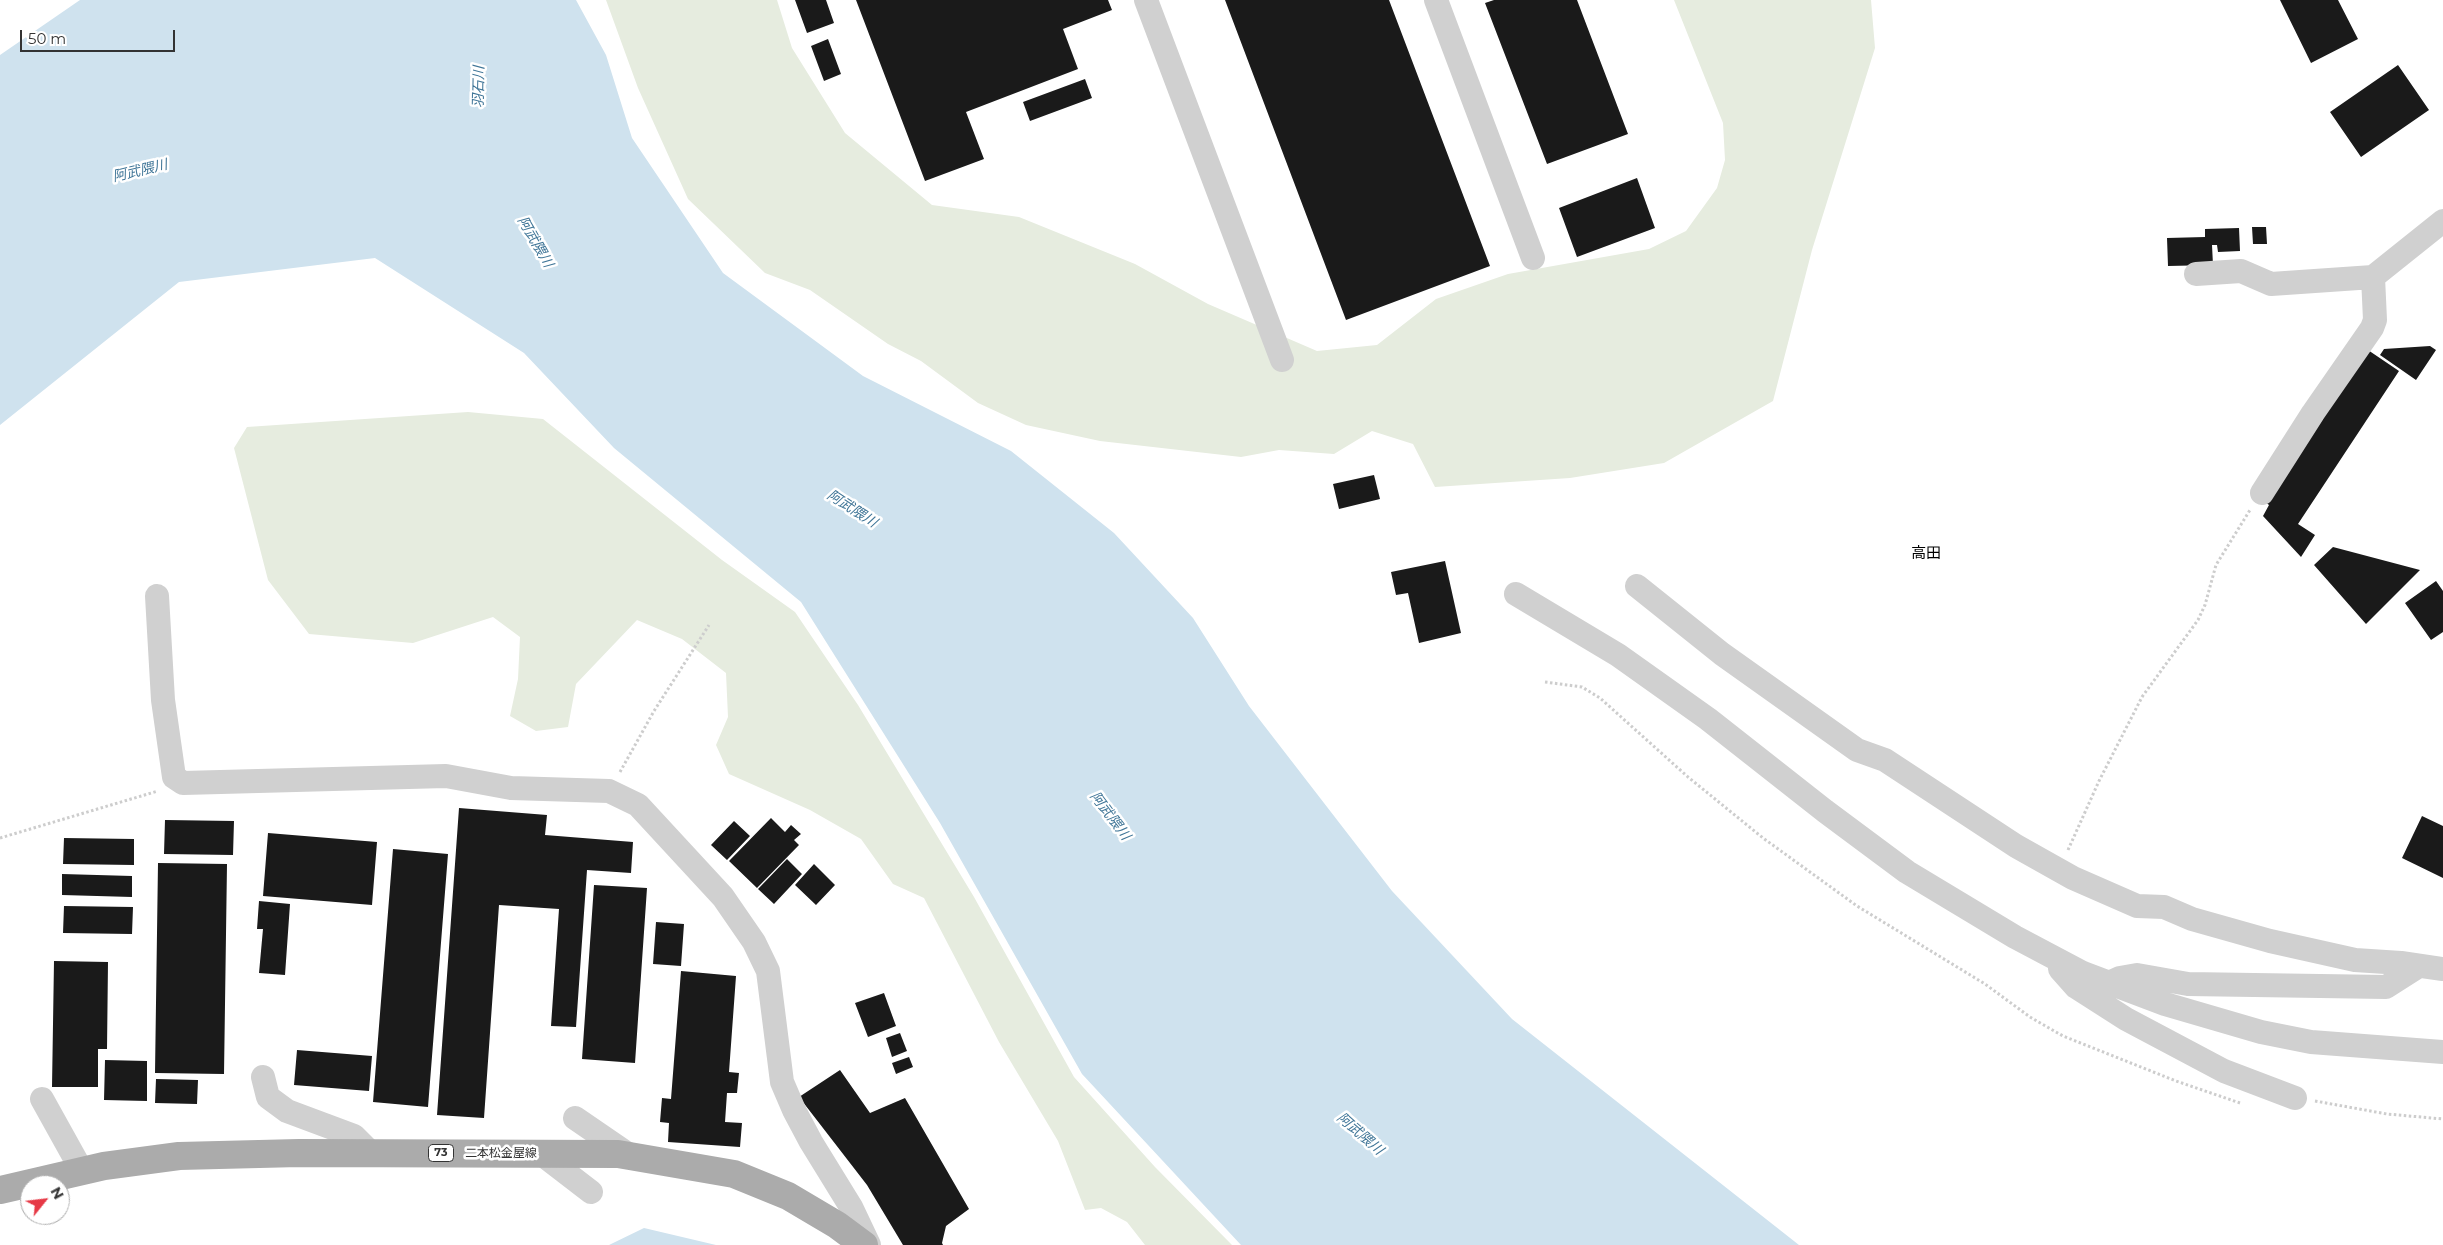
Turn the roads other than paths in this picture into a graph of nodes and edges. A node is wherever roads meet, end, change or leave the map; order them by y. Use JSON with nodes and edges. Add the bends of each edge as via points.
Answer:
{"nodes":[{"id":1,"x":1146,"y":0,"type":"edge"},
{"id":2,"x":1436,"y":0,"type":"edge"},
{"id":3,"x":2441,"y":226,"type":"edge"},
{"id":4,"x":1533,"y":258,"type":"dead end"},
{"id":5,"x":2196,"y":274,"type":"dead end"},
{"id":6,"x":2373,"y":277,"type":"junction"},
{"id":7,"x":1282,"y":360,"type":"dead end"},
{"id":8,"x":2262,"y":493,"type":"road end"},
{"id":9,"x":1637,"y":586,"type":"dead end"},
{"id":10,"x":1516,"y":594,"type":"dead end"},
{"id":11,"x":156,"y":596,"type":"dead end"},
{"id":12,"x":2047,"y":955,"type":"junction"},
{"id":13,"x":2419,"y":966,"type":"junction"},
{"id":14,"x":2443,"y":969,"type":"edge"},
{"id":15,"x":2110,"y":983,"type":"junction"},
{"id":16,"x":2443,"y":1052,"type":"edge"},
{"id":17,"x":263,"y":1077,"type":"dead end"},
{"id":18,"x":2295,"y":1098,"type":"road end"},
{"id":19,"x":42,"y":1099,"type":"dead end"},
{"id":20,"x":575,"y":1118,"type":"dead end"},
{"id":21,"x":539,"y":1152,"type":"junction"},
{"id":22,"x":371,"y":1153,"type":"junction"},
{"id":23,"x":629,"y":1155,"type":"junction"},
{"id":24,"x":82,"y":1171,"type":"junction"},
{"id":25,"x":0,"y":1190,"type":"edge"},
{"id":26,"x":591,"y":1192,"type":"dead end"},
{"id":27,"x":0,"y":1196,"type":"edge"},
{"id":28,"x":864,"y":1245,"type":"edge"},
{"id":29,"x":869,"y":1245,"type":"edge"}],
"edges":[{"from":1,"to":7,"type":"street"},
{"from":2,"to":4,"type":"street"},
{"from":3,"to":6,"type":"street"},
{"from":5,"to":6,"type":"street","via":[[2241,271],[2270,284]]},
{"from":6,"to":8,"type":"street","via":[[2375,320],[2372,328]]},
{"from":9,"to":13,"type":"street","via":[[1722,654],[1857,750],[1898,768],[2001,837],[2061,871],[2137,906],[2164,907],[2192,919],[2355,960]]},
{"from":10,"to":12,"type":"street","via":[[1618,655],[1708,719],[1907,872]]},
{"from":11,"to":29,"type":"street","via":[[163,700],[174,777],[183,783],[446,776],[511,788],[609,792],[638,805],[723,897],[754,942],[768,971],[782,1082],[802,1126],[851,1207]]},
{"from":12,"to":15,"type":"street"},
{"from":12,"to":18,"type":"street","via":[[2076,987],[2126,1019],[2224,1071]]},
{"from":13,"to":14,"type":"street"},
{"from":13,"to":15,"type":"street","via":[[2386,987],[2188,984],[2137,975]]},
{"from":15,"to":16,"type":"street","via":[[2165,1004],[2261,1032],[2311,1042]]},
{"from":17,"to":22,"type":"street","via":[[268,1097],[287,1111],[354,1136]]},
{"from":19,"to":24,"type":"street"},
{"from":20,"to":23,"type":"street"},
{"from":21,"to":22,"type":"main road","name":"二本松金屋線","number":"73"},
{"from":21,"to":23,"type":"main road","name":"二本松金屋線","number":"73"},
{"from":21,"to":26,"type":"street"},
{"from":22,"to":24,"type":"main road","name":"二本松金屋線","number":"73","via":[[179,1156]]},
{"from":23,"to":28,"type":"main road","name":"二本松金屋線","number":"73","via":[[734,1174],[788,1196]]},
{"from":24,"to":25,"type":"main road","name":"二本松金屋線","number":"73"},
{"from":25,"to":27,"type":"street"}]}
